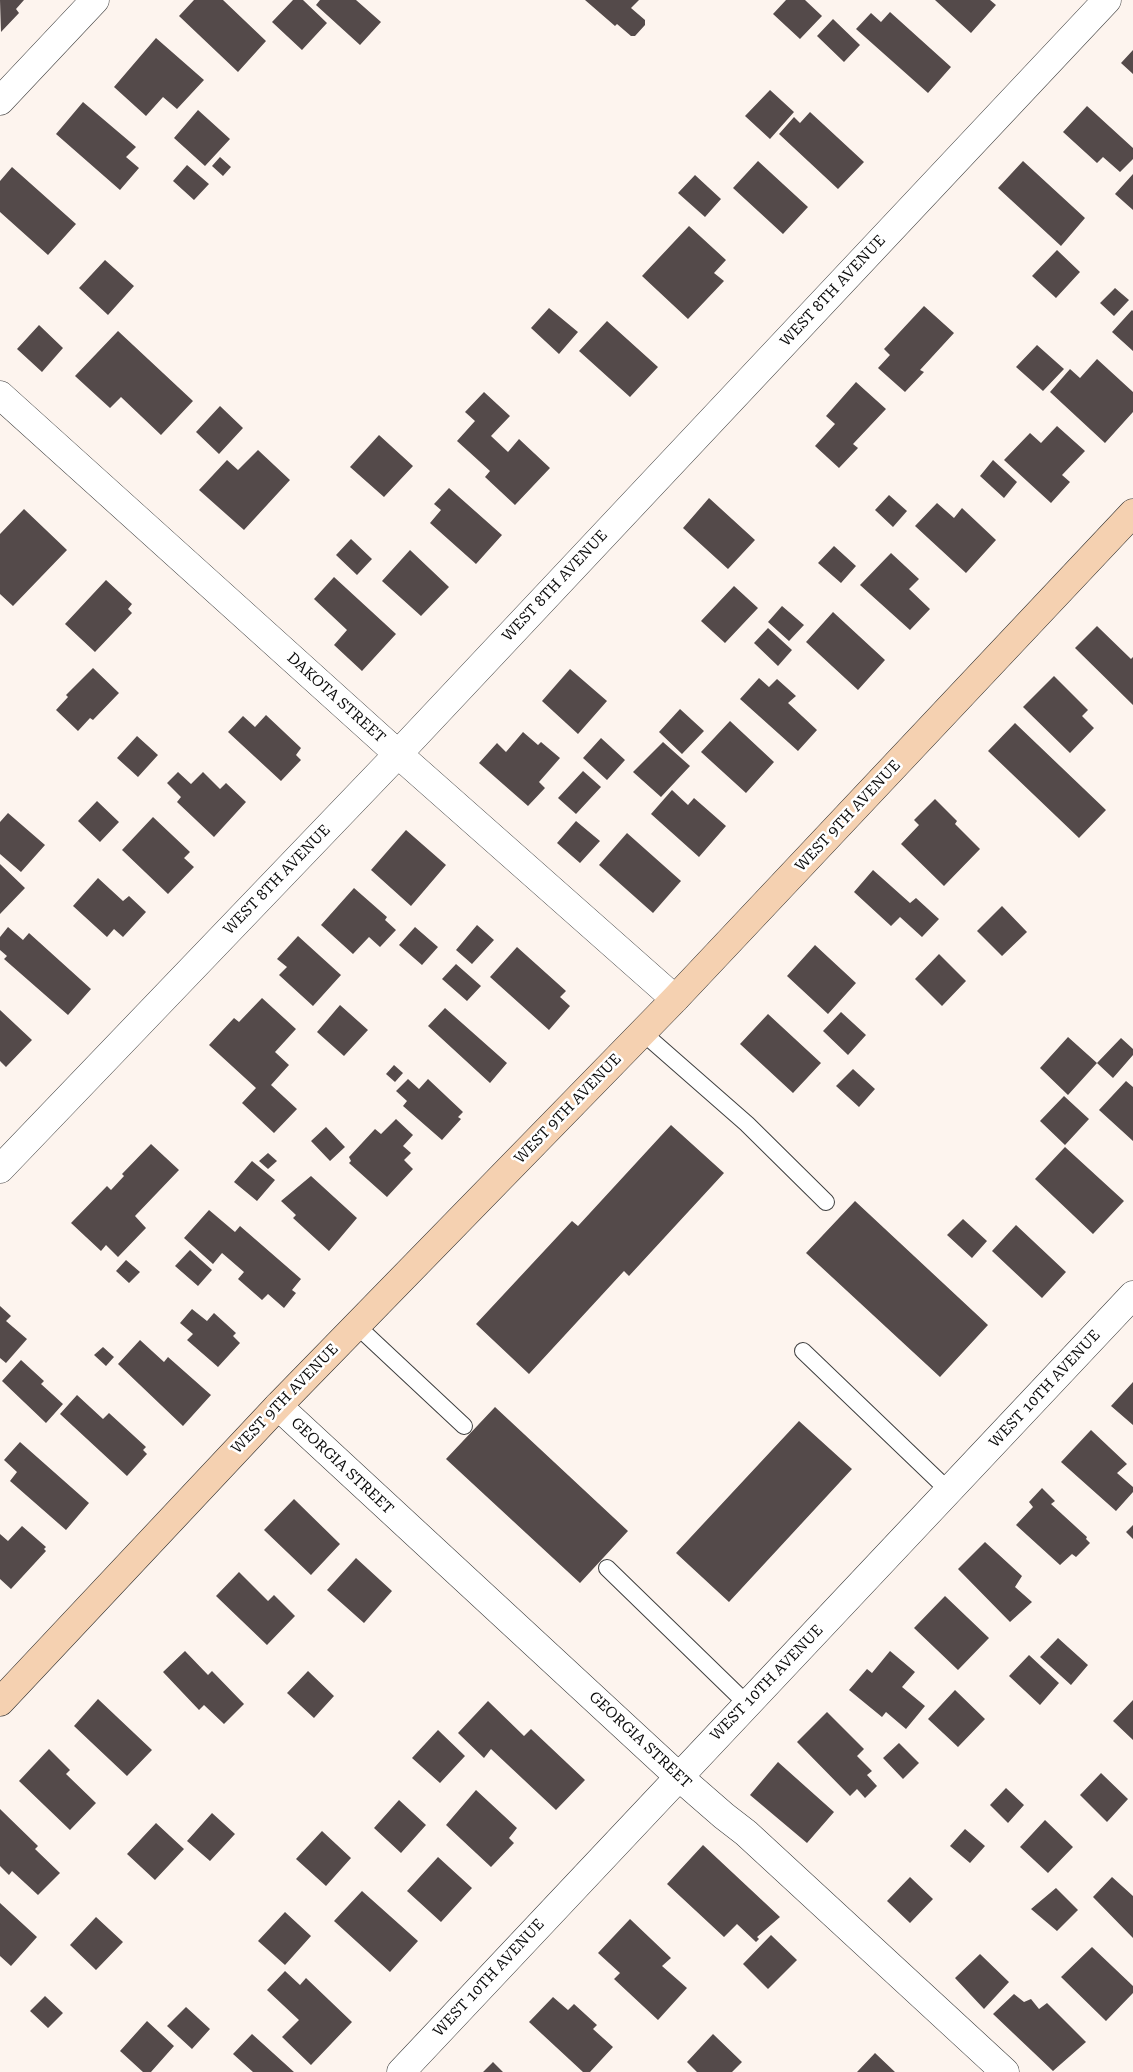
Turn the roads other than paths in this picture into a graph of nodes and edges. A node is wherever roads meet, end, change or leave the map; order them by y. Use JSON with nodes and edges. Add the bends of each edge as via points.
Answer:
{"nodes":[{"id":1,"x":95,"y":0,"type":"edge"},
{"id":2,"x":1107,"y":0,"type":"edge"},
{"id":3,"x":0,"y":101,"type":"edge"},
{"id":4,"x":0,"y":395,"type":"edge"},
{"id":5,"x":1133,"y":513,"type":"edge"},
{"id":6,"x":398,"y":754,"type":"junction"},
{"id":7,"x":675,"y":999,"type":"junction"},
{"id":8,"x":642,"y":1032,"type":"junction"},
{"id":9,"x":0,"y":1169,"type":"edge"},
{"id":10,"x":826,"y":1202,"type":"dead end"},
{"id":11,"x":1133,"y":1295,"type":"edge"},
{"id":12,"x":356,"y":1325,"type":"junction"},
{"id":13,"x":803,"y":1351,"type":"dead end"},
{"id":14,"x":278,"y":1406,"type":"junction"},
{"id":15,"x":464,"y":1426,"type":"dead end"},
{"id":16,"x":949,"y":1491,"type":"junction"},
{"id":17,"x":607,"y":1568,"type":"dead end"},
{"id":18,"x":0,"y":1702,"type":"edge"},
{"id":19,"x":747,"y":1704,"type":"junction"},
{"id":20,"x":678,"y":1776,"type":"junction"},
{"id":21,"x":401,"y":2072,"type":"edge"},
{"id":22,"x":1004,"y":2072,"type":"edge"}],
"edges":[{"from":1,"to":3,"type":"street"},
{"from":2,"to":6,"type":"street","name":"WEST 8TH AVENUE"},
{"from":4,"to":6,"type":"street","name":"DAKOTA STREET"},
{"from":5,"to":7,"type":"main road","name":"WEST 9TH AVENUE"},
{"from":6,"to":7,"type":"street","name":"DAKOTA STREET"},
{"from":6,"to":9,"type":"street","name":"WEST 8TH AVENUE"},
{"from":7,"to":8,"type":"main road","name":"WEST 9TH AVENUE"},
{"from":8,"to":10,"type":"lane","via":[[747,1124]]},
{"from":8,"to":12,"type":"main road","name":"WEST 9TH AVENUE"},
{"from":11,"to":16,"type":"street","name":"WEST 10TH AVENUE"},
{"from":12,"to":14,"type":"main road","name":"WEST 9TH AVENUE"},
{"from":12,"to":15,"type":"lane"},
{"from":13,"to":16,"type":"lane"},
{"from":14,"to":18,"type":"main road","name":"WEST 9TH AVENUE"},
{"from":14,"to":20,"type":"street","name":"GEORGIA STREET"},
{"from":16,"to":19,"type":"street","name":"WEST 10TH AVENUE"},
{"from":17,"to":19,"type":"lane"},
{"from":19,"to":20,"type":"street","name":"WEST 10TH AVENUE"},
{"from":20,"to":21,"type":"street","name":"WEST 10TH AVENUE"},
{"from":20,"to":22,"type":"street","name":"GEORGIA STREET","via":[[746,1833]]}]}
